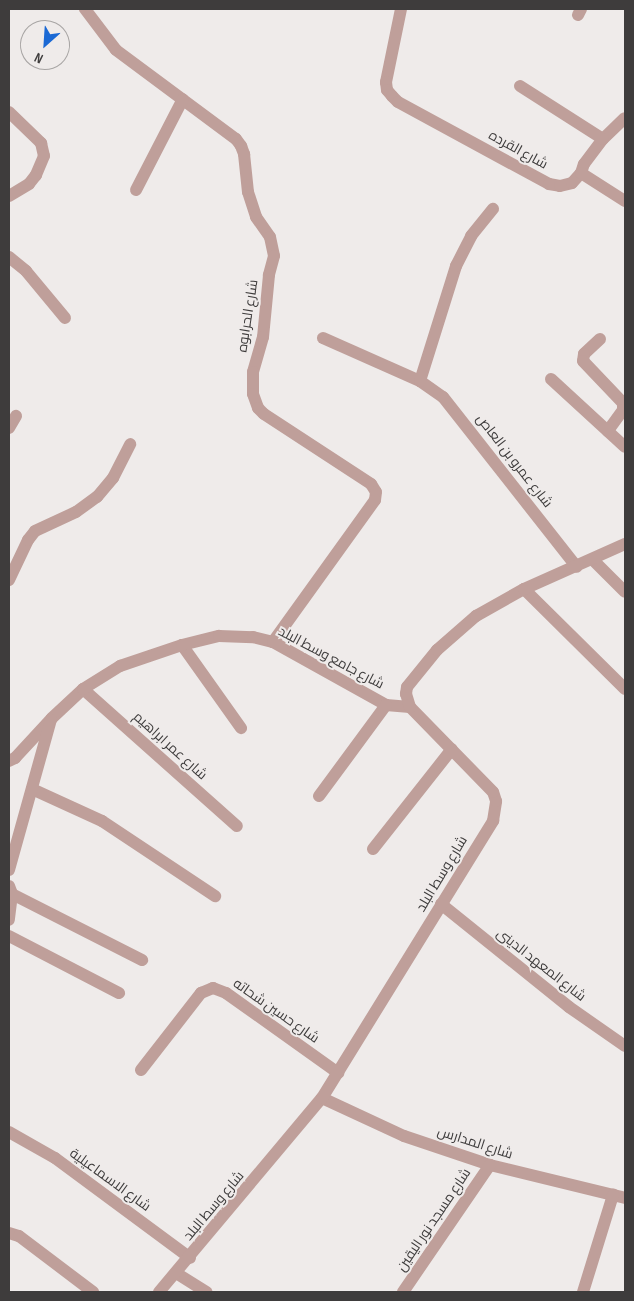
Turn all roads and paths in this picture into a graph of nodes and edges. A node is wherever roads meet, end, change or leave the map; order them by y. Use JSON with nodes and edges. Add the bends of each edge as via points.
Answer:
{"nodes":[{"id":1,"x":85,"y":9,"type":"edge"},
{"id":2,"x":401,"y":9,"type":"edge"},
{"id":3,"x":520,"y":86,"type":"dead end"},
{"id":4,"x":183,"y":99,"type":"junction"},
{"id":5,"x":9,"y":112,"type":"edge"},
{"id":6,"x":625,"y":118,"type":"edge"},
{"id":7,"x":603,"y":139,"type":"junction"},
{"id":8,"x":581,"y":173,"type":"junction"},
{"id":9,"x":136,"y":190,"type":"dead end"},
{"id":10,"x":9,"y":196,"type":"edge"},
{"id":11,"x":625,"y":201,"type":"edge"},
{"id":12,"x":493,"y":209,"type":"dead end"},
{"id":13,"x":9,"y":257,"type":"edge"},
{"id":14,"x":66,"y":318,"type":"dead end"},
{"id":15,"x":323,"y":338,"type":"dead end"},
{"id":16,"x":600,"y":339,"type":"dead end"},
{"id":17,"x":551,"y":379,"type":"dead end"},
{"id":18,"x":420,"y":381,"type":"junction"},
{"id":19,"x":16,"y":416,"type":"dead end"},
{"id":20,"x":9,"y":428,"type":"edge"},
{"id":21,"x":608,"y":431,"type":"junction"},
{"id":22,"x":130,"y":444,"type":"dead end"},
{"id":23,"x":625,"y":446,"type":"edge"},
{"id":24,"x":625,"y":544,"type":"edge"},
{"id":25,"x":593,"y":560,"type":"junction"},
{"id":26,"x":577,"y":567,"type":"junction"},
{"id":27,"x":9,"y":580,"type":"edge"},
{"id":28,"x":524,"y":589,"type":"junction"},
{"id":29,"x":625,"y":592,"type":"edge"},
{"id":30,"x":273,"y":642,"type":"junction"},
{"id":31,"x":182,"y":645,"type":"junction"},
{"id":32,"x":83,"y":689,"type":"junction"},
{"id":33,"x":625,"y":689,"type":"edge"},
{"id":34,"x":386,"y":705,"type":"junction"},
{"id":35,"x":410,"y":707,"type":"junction"},
{"id":36,"x":52,"y":718,"type":"junction"},
{"id":37,"x":242,"y":728,"type":"dead end"},
{"id":38,"x":452,"y":750,"type":"junction"},
{"id":39,"x":9,"y":761,"type":"edge"},
{"id":40,"x":32,"y":789,"type":"junction"},
{"id":41,"x":319,"y":796,"type":"dead end"},
{"id":42,"x":237,"y":826,"type":"dead end"},
{"id":43,"x":373,"y":849,"type":"dead end"},
{"id":44,"x":9,"y":870,"type":"edge"},
{"id":45,"x":10,"y":890,"type":"edge"},
{"id":46,"x":215,"y":896,"type":"dead end"},
{"id":47,"x":441,"y":904,"type":"junction"},
{"id":48,"x":9,"y":920,"type":"edge"},
{"id":49,"x":9,"y":936,"type":"edge"},
{"id":50,"x":142,"y":960,"type":"dead end"},
{"id":51,"x":119,"y":993,"type":"dead end"},
{"id":52,"x":625,"y":1046,"type":"edge"},
{"id":53,"x":141,"y":1070,"type":"dead end"},
{"id":54,"x":338,"y":1073,"type":"junction"},
{"id":55,"x":322,"y":1098,"type":"junction"},
{"id":56,"x":9,"y":1132,"type":"edge"},
{"id":57,"x":490,"y":1165,"type":"junction"},
{"id":58,"x":619,"y":1197,"type":"edge"},
{"id":59,"x":9,"y":1233,"type":"edge"},
{"id":60,"x":190,"y":1258,"type":"junction"},
{"id":61,"x":176,"y":1273,"type":"junction"},
{"id":62,"x":92,"y":1292,"type":"edge"},
{"id":63,"x":159,"y":1292,"type":"edge"},
{"id":64,"x":206,"y":1292,"type":"edge"},
{"id":65,"x":403,"y":1292,"type":"edge"},
{"id":66,"x":583,"y":1292,"type":"edge"}],
"edges":[{"from":1,"to":4,"type":"street","name":"شارع الحرابوه","via":[[116,50]]},
{"from":2,"to":8,"type":"street","name":"شارع القرده","via":[[386,82],[398,102],[549,184],[572,183]]},
{"from":3,"to":7,"type":"street"},
{"from":4,"to":9,"type":"street"},
{"from":4,"to":30,"type":"street","name":"شارع الحرابوه","via":[[241,146],[248,192],[256,217],[272,244],[274,256],[263,337],[252,384],[258,408],[371,484],[376,492],[375,500]]},
{"from":5,"to":10,"type":"street","via":[[41,143],[44,156],[29,184]]},
{"from":6,"to":7,"type":"street","name":"شارع القرده"},
{"from":7,"to":8,"type":"street","name":"شارع القرده"},
{"from":8,"to":11,"type":"street"},
{"from":12,"to":18,"type":"street","via":[[471,236],[456,266]]},
{"from":13,"to":14,"type":"street","via":[[26,271]]},
{"from":15,"to":18,"type":"street","name":"شارع عمرو بن العاص"},
{"from":16,"to":21,"type":"street","via":[[584,354],[583,361],[623,403],[624,410]]},
{"from":17,"to":21,"type":"street"},
{"from":18,"to":26,"type":"street","name":"شارع عمرو بن العاص","via":[[443,397],[458,414]]},
{"from":19,"to":20,"type":"street"},
{"from":21,"to":23,"type":"street"},
{"from":22,"to":27,"type":"street","via":[[113,478],[97,497],[76,512],[34,531]]},
{"from":24,"to":25,"type":"street"},
{"from":25,"to":26,"type":"street"},
{"from":25,"to":29,"type":"street"},
{"from":26,"to":28,"type":"street"},
{"from":28,"to":33,"type":"street"},
{"from":28,"to":35,"type":"street","via":[[476,616],[437,650],[407,687]]},
{"from":30,"to":31,"type":"street","name":"شارع جامع وسط البلد","via":[[253,637],[219,636]]},
{"from":30,"to":34,"type":"street","name":"شارع جامع وسط البلد"},
{"from":31,"to":32,"type":"street","name":"شارع جامع وسط البلد","via":[[120,666]]},
{"from":31,"to":37,"type":"street"},
{"from":32,"to":36,"type":"street","name":"شارع جامع وسط البلد"},
{"from":32,"to":42,"type":"street","name":"شارع عمر ابراهيم"},
{"from":34,"to":35,"type":"street","name":"شارع جامع وسط البلد"},
{"from":34,"to":41,"type":"street"},
{"from":35,"to":38,"type":"street","name":"شارع وسط البلد"},
{"from":36,"to":39,"type":"street","name":"شارع جامع وسط البلد"},
{"from":36,"to":40,"type":"street"},
{"from":38,"to":43,"type":"street"},
{"from":38,"to":47,"type":"street","name":"شارع وسط البلد","via":[[493,792],[495,811],[493,820]]},
{"from":40,"to":44,"type":"street"},
{"from":40,"to":46,"type":"street","via":[[102,821]]},
{"from":45,"to":48,"type":"street"},
{"from":45,"to":50,"type":"street"},
{"from":47,"to":52,"type":"street","name":"شارع المعهد الدينى","via":[[569,1007]]},
{"from":47,"to":54,"type":"street","name":"شارع وسط البلد"},
{"from":49,"to":51,"type":"street"},
{"from":53,"to":54,"type":"street","name":"شارع حسين شحاته","via":[[201,993],[213,988],[226,993]]},
{"from":54,"to":55,"type":"street","name":"شارع وسط البلد"},
{"from":55,"to":57,"type":"street","name":"شارع المدارس","via":[[404,1136]]},
{"from":55,"to":60,"type":"street","name":"شارع وسط البلد"},
{"from":56,"to":60,"type":"street","name":"شارع الاسماعيلية","via":[[55,1158]]},
{"from":57,"to":58,"type":"street","name":"شارع المدارس"},
{"from":57,"to":65,"type":"street","name":"شارع مسجد نور اليقين"},
{"from":58,"to":66,"type":"street"},
{"from":59,"to":62,"type":"street","via":[[19,1236]]},
{"from":60,"to":61,"type":"street","name":"شارع وسط البلد"},
{"from":61,"to":63,"type":"street","name":"شارع وسط البلد"},
{"from":61,"to":64,"type":"street"}]}
